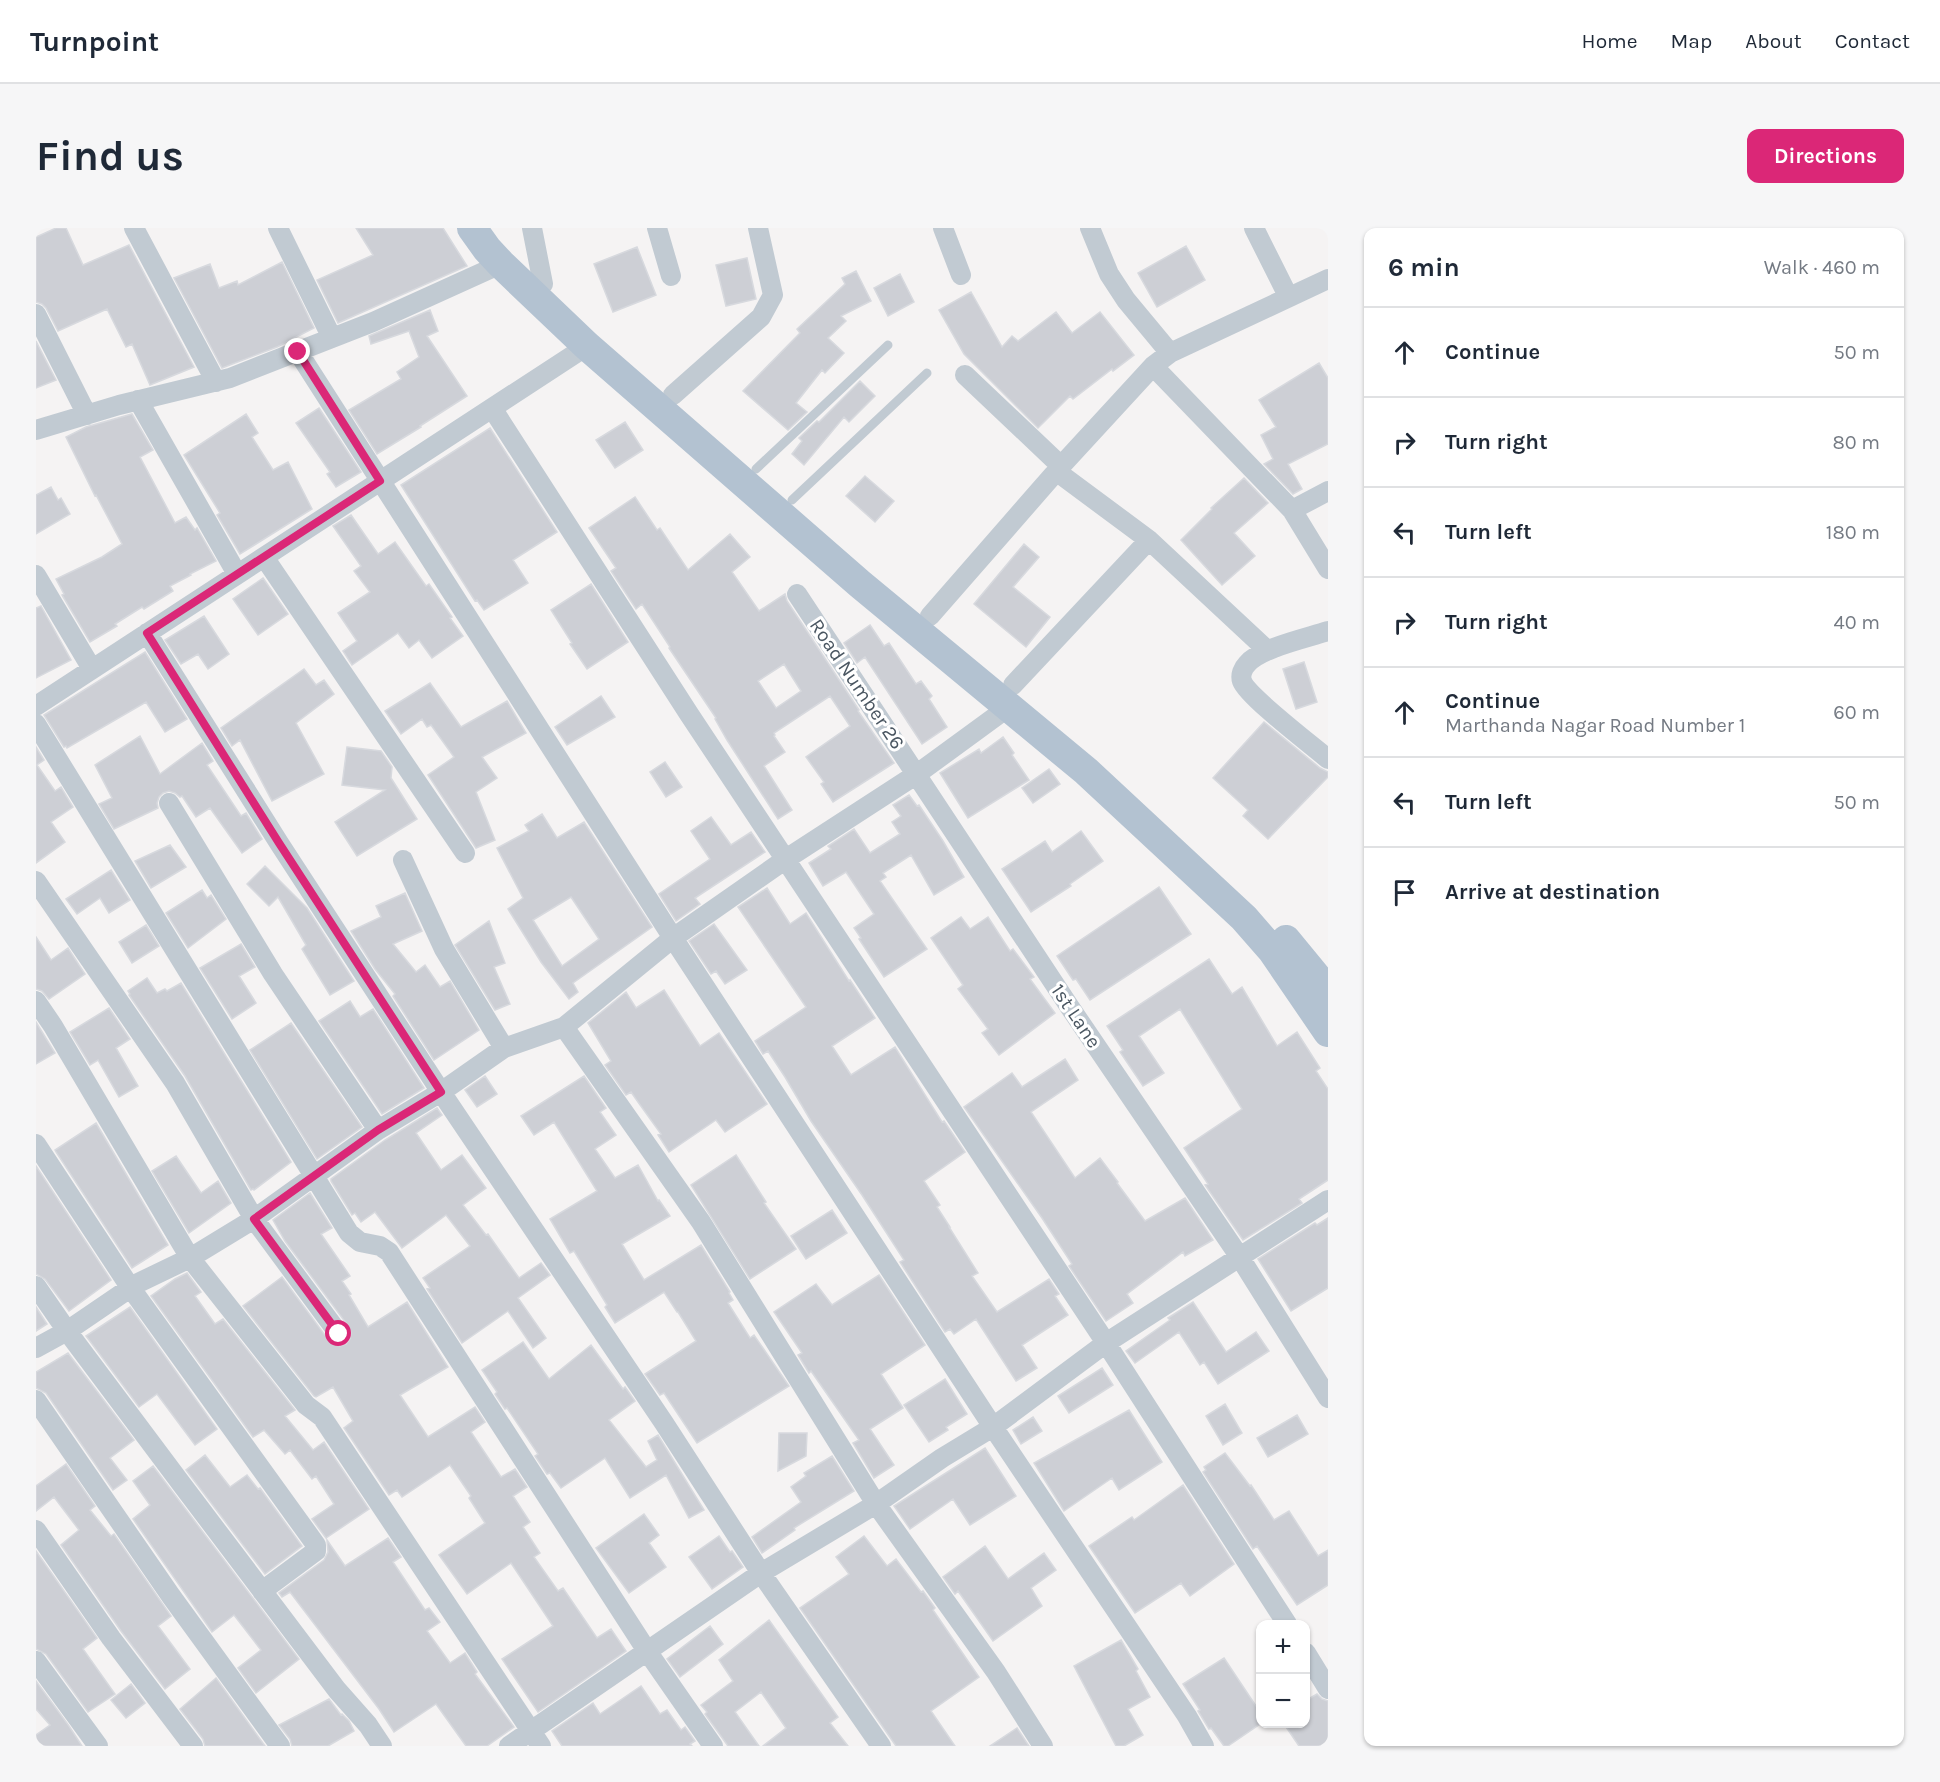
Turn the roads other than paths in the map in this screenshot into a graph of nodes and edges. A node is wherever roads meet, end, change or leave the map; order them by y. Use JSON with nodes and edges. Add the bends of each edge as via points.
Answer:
{"nodes":[{"id":1,"x":134,"y":228,"type":"edge"},
{"id":2,"x":278,"y":228,"type":"edge"},
{"id":3,"x":472,"y":228,"type":"edge"},
{"id":4,"x":496,"y":228,"type":"edge"},
{"id":5,"x":532,"y":228,"type":"edge"},
{"id":6,"x":657,"y":228,"type":"edge"},
{"id":7,"x":758,"y":228,"type":"edge"},
{"id":8,"x":943,"y":228,"type":"edge"},
{"id":9,"x":1090,"y":228,"type":"edge"},
{"id":10,"x":1254,"y":228,"type":"edge"},
{"id":11,"x":501,"y":264,"type":"junction"},
{"id":12,"x":961,"y":275,"type":"dead end"},
{"id":13,"x":671,"y":276,"type":"dead end"},
{"id":14,"x":1328,"y":279,"type":"edge"},
{"id":15,"x":543,"y":284,"type":"junction"},
{"id":16,"x":1288,"y":296,"type":"junction"},
{"id":17,"x":36,"y":314,"type":"edge"},
{"id":18,"x":332,"y":338,"type":"junction"},
{"id":19,"x":888,"y":345,"type":"dead end"},
{"id":20,"x":587,"y":346,"type":"junction"},
{"id":21,"x":298,"y":352,"type":"junction"},
{"id":22,"x":1170,"y":354,"type":"junction"},
{"id":23,"x":1153,"y":366,"type":"junction"},
{"id":24,"x":927,"y":373,"type":"dead end"},
{"id":25,"x":965,"y":375,"type":"dead end"},
{"id":26,"x":216,"y":382,"type":"junction"},
{"id":27,"x":673,"y":395,"type":"junction"},
{"id":28,"x":138,"y":400,"type":"junction"},
{"id":29,"x":492,"y":408,"type":"junction"},
{"id":30,"x":87,"y":415,"type":"junction"},
{"id":31,"x":36,"y":430,"type":"edge"},
{"id":32,"x":756,"y":469,"type":"junction"},
{"id":33,"x":1059,"y":469,"type":"junction"},
{"id":34,"x":380,"y":481,"type":"junction"},
{"id":35,"x":1328,"y":491,"type":"edge"},
{"id":36,"x":792,"y":500,"type":"junction"},
{"id":37,"x":1292,"y":510,"type":"junction"},
{"id":38,"x":1149,"y":540,"type":"junction"},
{"id":39,"x":264,"y":557,"type":"junction"},
{"id":40,"x":1328,"y":569,"type":"edge"},
{"id":41,"x":237,"y":574,"type":"junction"},
{"id":42,"x":36,"y":575,"type":"edge"},
{"id":43,"x":797,"y":594,"type":"dead end"},
{"id":44,"x":930,"y":616,"type":"junction"},
{"id":45,"x":1328,"y":631,"type":"edge"},
{"id":46,"x":147,"y":633,"type":"junction"},
{"id":47,"x":1267,"y":651,"type":"junction"},
{"id":48,"x":92,"y":669,"type":"junction"},
{"id":49,"x":1011,"y":696,"type":"junction"},
{"id":50,"x":36,"y":706,"type":"edge"},
{"id":51,"x":36,"y":724,"type":"edge"},
{"id":52,"x":1328,"y":759,"type":"edge"},
{"id":53,"x":916,"y":774,"type":"junction"},
{"id":54,"x":169,"y":803,"type":"dead end"},
{"id":55,"x":465,"y":853,"type":"dead end"},
{"id":56,"x":786,"y":859,"type":"junction"},
{"id":57,"x":403,"y":860,"type":"dead end"},
{"id":58,"x":39,"y":891,"type":"edge"},
{"id":59,"x":1238,"y":901,"type":"junction"},
{"id":60,"x":673,"y":938,"type":"junction"},
{"id":61,"x":1325,"y":981,"type":"edge"},
{"id":62,"x":36,"y":1001,"type":"edge"},
{"id":63,"x":564,"y":1027,"type":"junction"},
{"id":64,"x":1328,"y":1032,"type":"edge"},
{"id":65,"x":504,"y":1048,"type":"junction"},
{"id":66,"x":441,"y":1092,"type":"junction"},
{"id":67,"x":378,"y":1130,"type":"junction"},
{"id":68,"x":36,"y":1144,"type":"edge"},
{"id":69,"x":315,"y":1175,"type":"junction"},
{"id":70,"x":1328,"y":1200,"type":"edge"},
{"id":71,"x":254,"y":1219,"type":"junction"},
{"id":72,"x":1239,"y":1256,"type":"junction"},
{"id":73,"x":190,"y":1258,"type":"junction"},
{"id":74,"x":36,"y":1286,"type":"edge"},
{"id":75,"x":130,"y":1287,"type":"junction"},
{"id":76,"x":67,"y":1331,"type":"junction"},
{"id":77,"x":339,"y":1334,"type":"dead end"},
{"id":78,"x":1106,"y":1342,"type":"junction"},
{"id":79,"x":36,"y":1348,"type":"edge"},
{"id":80,"x":1328,"y":1398,"type":"edge"},
{"id":81,"x":36,"y":1401,"type":"edge"},
{"id":82,"x":993,"y":1427,"type":"junction"},
{"id":83,"x":876,"y":1504,"type":"junction"},
{"id":84,"x":36,"y":1530,"type":"edge"},
{"id":85,"x":761,"y":1573,"type":"junction"},
{"id":86,"x":262,"y":1591,"type":"junction"},
{"id":87,"x":1284,"y":1620,"type":"edge"},
{"id":88,"x":647,"y":1651,"type":"junction"},
{"id":89,"x":36,"y":1661,"type":"edge"},
{"id":90,"x":1310,"y":1661,"type":"edge"},
{"id":91,"x":1328,"y":1689,"type":"edge"},
{"id":92,"x":536,"y":1738,"type":"edge"},
{"id":93,"x":98,"y":1746,"type":"edge"},
{"id":94,"x":193,"y":1746,"type":"edge"},
{"id":95,"x":280,"y":1746,"type":"edge"},
{"id":96,"x":382,"y":1746,"type":"edge"},
{"id":97,"x":509,"y":1746,"type":"edge"},
{"id":98,"x":713,"y":1746,"type":"edge"},
{"id":99,"x":881,"y":1746,"type":"edge"},
{"id":100,"x":1043,"y":1746,"type":"edge"},
{"id":101,"x":1203,"y":1746,"type":"edge"}],
"edges":[{"from":1,"to":26,"type":"street"},
{"from":2,"to":18,"type":"street"},
{"from":3,"to":11,"type":"main road"},
{"from":4,"to":15,"type":"main road"},
{"from":5,"to":15,"type":"street"},
{"from":6,"to":13,"type":"street"},
{"from":7,"to":27,"type":"street","via":[[773,295],[768,306],[761,317]]},
{"from":8,"to":12,"type":"street"},
{"from":9,"to":22,"type":"street","via":[[1126,300]]},
{"from":10,"to":16,"type":"street"},
{"from":11,"to":18,"type":"street"},
{"from":11,"to":20,"type":"main road"},
{"from":14,"to":16,"type":"street"},
{"from":15,"to":27,"type":"main road"},
{"from":16,"to":22,"type":"street"},
{"from":17,"to":30,"type":"street"},
{"from":18,"to":21,"type":"street"},
{"from":19,"to":32,"type":"lane"},
{"from":20,"to":29,"type":"street"},
{"from":20,"to":49,"type":"main road","via":[[861,584]]},
{"from":21,"to":26,"type":"street"},
{"from":21,"to":34,"type":"street"},
{"from":22,"to":23,"type":"street"},
{"from":23,"to":33,"type":"street"},
{"from":23,"to":37,"type":"street"},
{"from":24,"to":36,"type":"lane"},
{"from":25,"to":33,"type":"street"},
{"from":26,"to":28,"type":"street"},
{"from":27,"to":32,"type":"main road"},
{"from":28,"to":30,"type":"street"},
{"from":28,"to":41,"type":"street"},
{"from":29,"to":34,"type":"street"},
{"from":29,"to":56,"type":"street"},
{"from":30,"to":31,"type":"street"},
{"from":32,"to":36,"type":"main road"},
{"from":33,"to":38,"type":"street"},
{"from":33,"to":44,"type":"street"},
{"from":34,"to":39,"type":"street"},
{"from":34,"to":60,"type":"street"},
{"from":35,"to":37,"type":"street"},
{"from":36,"to":44,"type":"main road"},
{"from":37,"to":40,"type":"street"},
{"from":38,"to":47,"type":"street"},
{"from":38,"to":49,"type":"street"},
{"from":39,"to":41,"type":"street"},
{"from":39,"to":55,"type":"street"},
{"from":41,"to":46,"type":"street"},
{"from":42,"to":48,"type":"street"},
{"from":43,"to":53,"type":"street","name":"Road Number 26"},
{"from":44,"to":49,"type":"main road"},
{"from":45,"to":47,"type":"street"},
{"from":46,"to":48,"type":"street"},
{"from":46,"to":66,"type":"street"},
{"from":47,"to":52,"type":"street","via":[[1247,663],[1242,672],[1246,689]]},
{"from":48,"to":50,"type":"street"},
{"from":49,"to":53,"type":"street"},
{"from":49,"to":59,"type":"main road","via":[[1235,884]]},
{"from":51,"to":69,"type":"street"},
{"from":53,"to":56,"type":"street"},
{"from":53,"to":72,"type":"street","name":"1st Lane"},
{"from":54,"to":67,"type":"street","via":[[273,974]]},
{"from":56,"to":60,"type":"street"},
{"from":56,"to":78,"type":"street"},
{"from":57,"to":65,"type":"street","via":[[444,949]]},
{"from":58,"to":71,"type":"street","via":[[175,1083]]},
{"from":59,"to":61,"type":"main road"},
{"from":59,"to":64,"type":"main road"},
{"from":60,"to":63,"type":"street"},
{"from":60,"to":82,"type":"street"},
{"from":62,"to":73,"type":"street"},
{"from":63,"to":65,"type":"street"},
{"from":63,"to":83,"type":"street","via":[[701,1222]]},
{"from":65,"to":66,"type":"street"},
{"from":66,"to":67,"type":"street"},
{"from":66,"to":85,"type":"street"},
{"from":67,"to":69,"type":"street"},
{"from":68,"to":75,"type":"street"},
{"from":69,"to":71,"type":"street"},
{"from":69,"to":88,"type":"street","via":[[349,1233],[360,1242],[389,1252]]},
{"from":70,"to":72,"type":"street"},
{"from":71,"to":73,"type":"street"},
{"from":71,"to":77,"type":"street"},
{"from":72,"to":78,"type":"street"},
{"from":72,"to":80,"type":"street","name":"1st Lane"},
{"from":73,"to":75,"type":"street"},
{"from":73,"to":92,"type":"street","via":[[306,1405],[322,1417]]},
{"from":74,"to":76,"type":"street"},
{"from":75,"to":76,"type":"street"},
{"from":75,"to":86,"type":"street","via":[[316,1545],[315,1551]]},
{"from":76,"to":79,"type":"street"},
{"from":76,"to":86,"type":"street"},
{"from":78,"to":82,"type":"street"},
{"from":78,"to":87,"type":"street"},
{"from":81,"to":95,"type":"street"},
{"from":82,"to":83,"type":"street"},
{"from":82,"to":101,"type":"street","via":[[1187,1716]]},
{"from":83,"to":85,"type":"street"},
{"from":83,"to":100,"type":"street","via":[[996,1672]]},
{"from":84,"to":94,"type":"street"},
{"from":85,"to":88,"type":"street"},
{"from":85,"to":99,"type":"street"},
{"from":86,"to":96,"type":"street"},
{"from":88,"to":92,"type":"street"},
{"from":88,"to":98,"type":"street"},
{"from":89,"to":93,"type":"street"},
{"from":90,"to":91,"type":"street"},
{"from":92,"to":97,"type":"street"}]}
